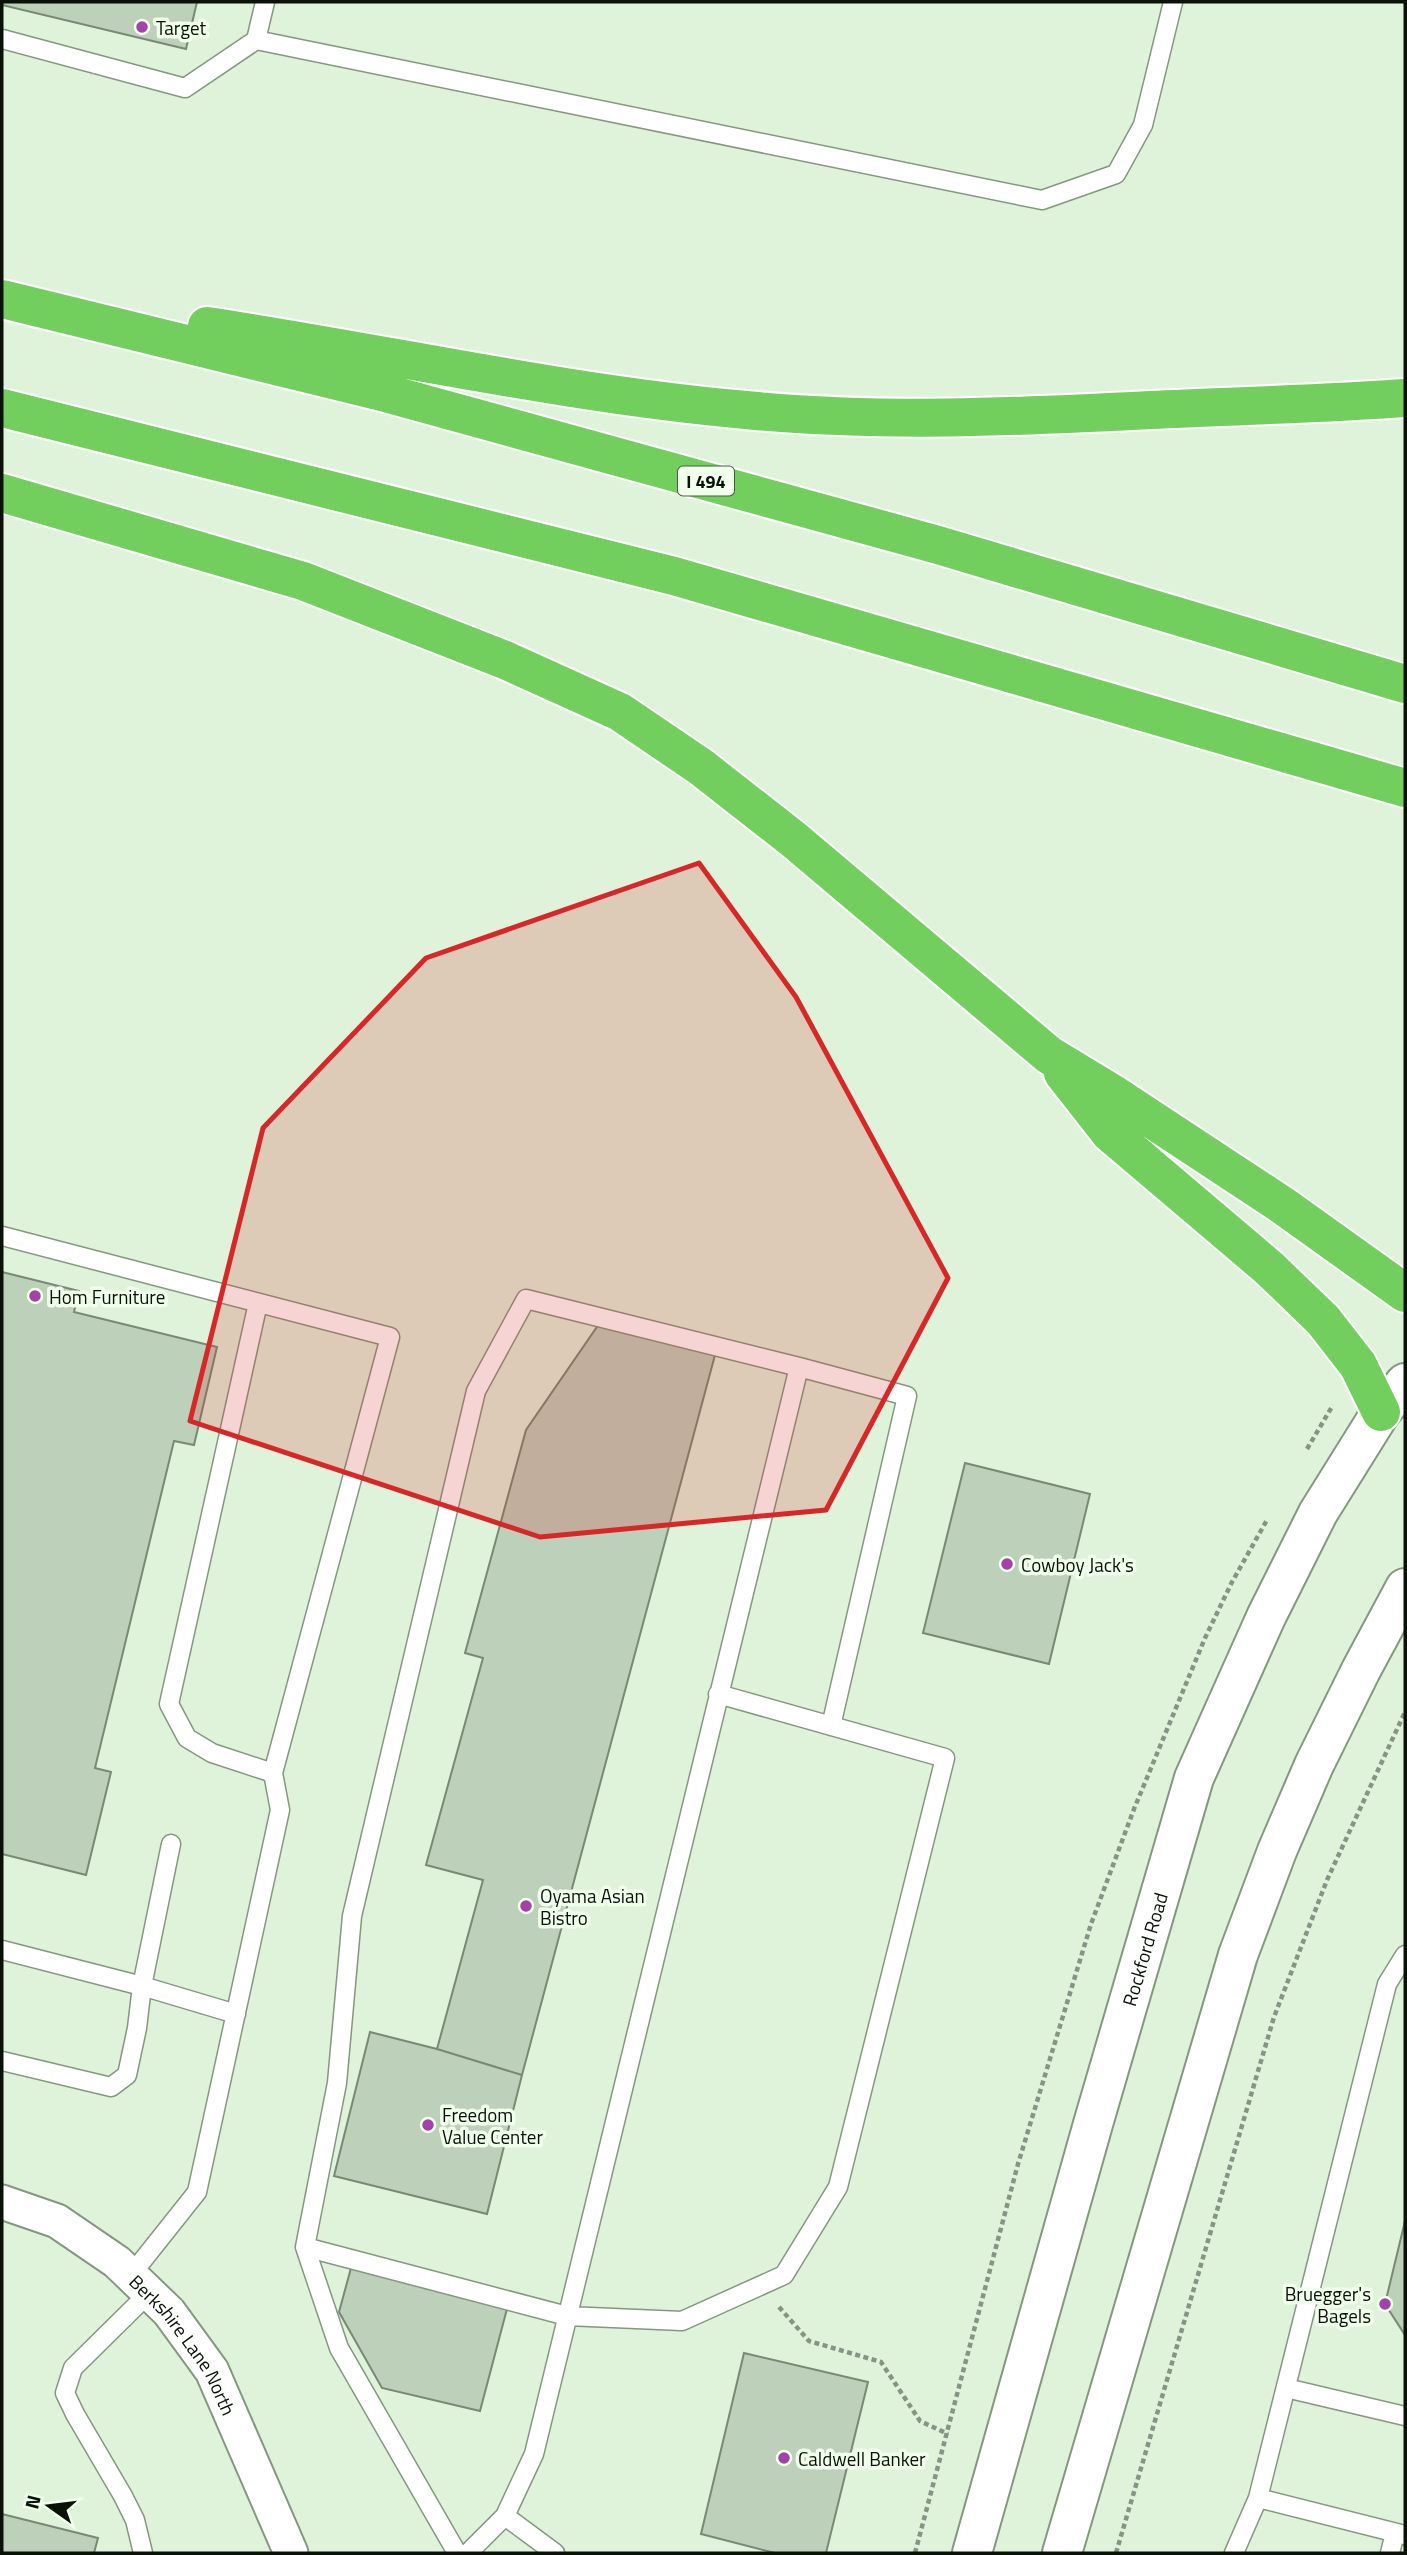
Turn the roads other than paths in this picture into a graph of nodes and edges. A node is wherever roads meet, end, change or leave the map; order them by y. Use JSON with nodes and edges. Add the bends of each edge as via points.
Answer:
{"nodes":[{"id":1,"x":265,"y":2,"type":"edge"},
{"id":2,"x":1172,"y":2,"type":"edge"},
{"id":3,"x":2,"y":39,"type":"edge"},
{"id":4,"x":256,"y":40,"type":"junction"},
{"id":5,"x":2,"y":298,"type":"edge"},
{"id":6,"x":1405,"y":398,"type":"edge"},
{"id":7,"x":2,"y":408,"type":"edge"},
{"id":8,"x":2,"y":493,"type":"edge"},
{"id":9,"x":1405,"y":684,"type":"edge"},
{"id":10,"x":1405,"y":788,"type":"edge"},
{"id":11,"x":1049,"y":1055,"type":"junction"},
{"id":12,"x":2,"y":1236,"type":"edge"},
{"id":13,"x":1405,"y":1293,"type":"edge"},
{"id":14,"x":258,"y":1303,"type":"junction"},
{"id":15,"x":799,"y":1367,"type":"junction"},
{"id":16,"x":1393,"y":1398,"type":"edge"},
{"id":17,"x":1405,"y":1588,"type":"edge"},
{"id":18,"x":719,"y":1694,"type":"junction"},
{"id":19,"x":831,"y":1726,"type":"junction"},
{"id":20,"x":273,"y":1773,"type":"junction"},
{"id":21,"x":171,"y":1844,"type":"dead end"},
{"id":22,"x":2,"y":1950,"type":"edge"},
{"id":23,"x":1405,"y":1955,"type":"edge"},
{"id":24,"x":142,"y":1986,"type":"junction"},
{"id":25,"x":236,"y":2014,"type":"junction"},
{"id":26,"x":2,"y":2061,"type":"edge"},
{"id":27,"x":2,"y":2202,"type":"edge"},
{"id":28,"x":305,"y":2247,"type":"junction"},
{"id":29,"x":140,"y":2284,"type":"junction"},
{"id":30,"x":567,"y":2316,"type":"junction"},
{"id":31,"x":1286,"y":2388,"type":"junction"},
{"id":32,"x":1405,"y":2416,"type":"edge"},
{"id":33,"x":1258,"y":2498,"type":"junction"},
{"id":34,"x":505,"y":2516,"type":"junction"},
{"id":35,"x":1400,"y":2534,"type":"edge"},
{"id":36,"x":142,"y":2553,"type":"edge"},
{"id":37,"x":291,"y":2553,"type":"edge"},
{"id":38,"x":457,"y":2553,"type":"edge"},
{"id":39,"x":468,"y":2553,"type":"edge"},
{"id":40,"x":555,"y":2553,"type":"edge"},
{"id":41,"x":972,"y":2553,"type":"edge"},
{"id":42,"x":1062,"y":2553,"type":"edge"},
{"id":43,"x":1234,"y":2553,"type":"edge"},
{"id":44,"x":1390,"y":2553,"type":"edge"}],
"edges":[{"from":1,"to":4,"type":"lane"},
{"from":2,"to":4,"type":"lane","via":[[1143,125],[1116,174],[1042,200]]},
{"from":3,"to":4,"type":"lane","via":[[185,88]]},
{"from":5,"to":6,"type":"highway","via":[[327,344],[575,390],[747,410],[992,418]]},
{"from":5,"to":9,"type":"highway","number":"I 494","via":[[378,391],[938,545]]},
{"from":7,"to":10,"type":"highway","via":[[674,576]]},
{"from":8,"to":11,"type":"highway","via":[[303,581],[505,660],[620,712],[701,767],[793,839]]},
{"from":11,"to":13,"type":"highway","via":[[1282,1205]]},
{"from":11,"to":16,"type":"highway","via":[[1110,1133],[1269,1268],[1323,1320],[1357,1366]]},
{"from":12,"to":14,"type":"lane"},
{"from":14,"to":20,"type":"lane","via":[[169,1704],[187,1738],[212,1753]]},
{"from":14,"to":20,"type":"lane","via":[[390,1337]]},
{"from":15,"to":18,"type":"lane"},
{"from":15,"to":19,"type":"lane","via":[[907,1396]]},
{"from":15,"to":28,"type":"lane","via":[[526,1299],[476,1391],[352,1916],[337,2083]]},
{"from":16,"to":41,"type":"main road","name":"Rockford Road","via":[[1318,1513],[1194,1778]]},
{"from":17,"to":42,"type":"main road","via":[[1314,1765],[1238,1955]]},
{"from":18,"to":19,"type":"lane"},
{"from":18,"to":30,"type":"lane"},
{"from":19,"to":30,"type":"lane","via":[[945,1758],[838,2187],[784,2275],[682,2320]]},
{"from":20,"to":25,"type":"lane","via":[[280,1810]]},
{"from":21,"to":24,"type":"lane"},
{"from":22,"to":24,"type":"lane"},
{"from":23,"to":31,"type":"lane","via":[[1387,1984]]},
{"from":24,"to":25,"type":"lane"},
{"from":24,"to":26,"type":"lane","via":[[127,2075],[111,2087]]},
{"from":25,"to":29,"type":"lane","via":[[197,2192]]},
{"from":27,"to":29,"type":"street","name":"Berkshire Lane North","via":[[57,2221],[117,2262]]},
{"from":28,"to":30,"type":"lane"},
{"from":28,"to":38,"type":"lane","via":[[339,2348]]},
{"from":29,"to":36,"type":"lane","via":[[72,2368],[65,2393],[135,2520]]},
{"from":29,"to":37,"type":"street","name":"Berkshire Lane North","via":[[169,2312],[212,2371]]},
{"from":30,"to":34,"type":"lane","via":[[534,2454]]},
{"from":31,"to":32,"type":"lane"},
{"from":31,"to":33,"type":"lane"},
{"from":33,"to":35,"type":"lane"},
{"from":33,"to":43,"type":"lane"},
{"from":34,"to":39,"type":"lane"},
{"from":34,"to":40,"type":"lane"},
{"from":35,"to":44,"type":"lane"}]}
